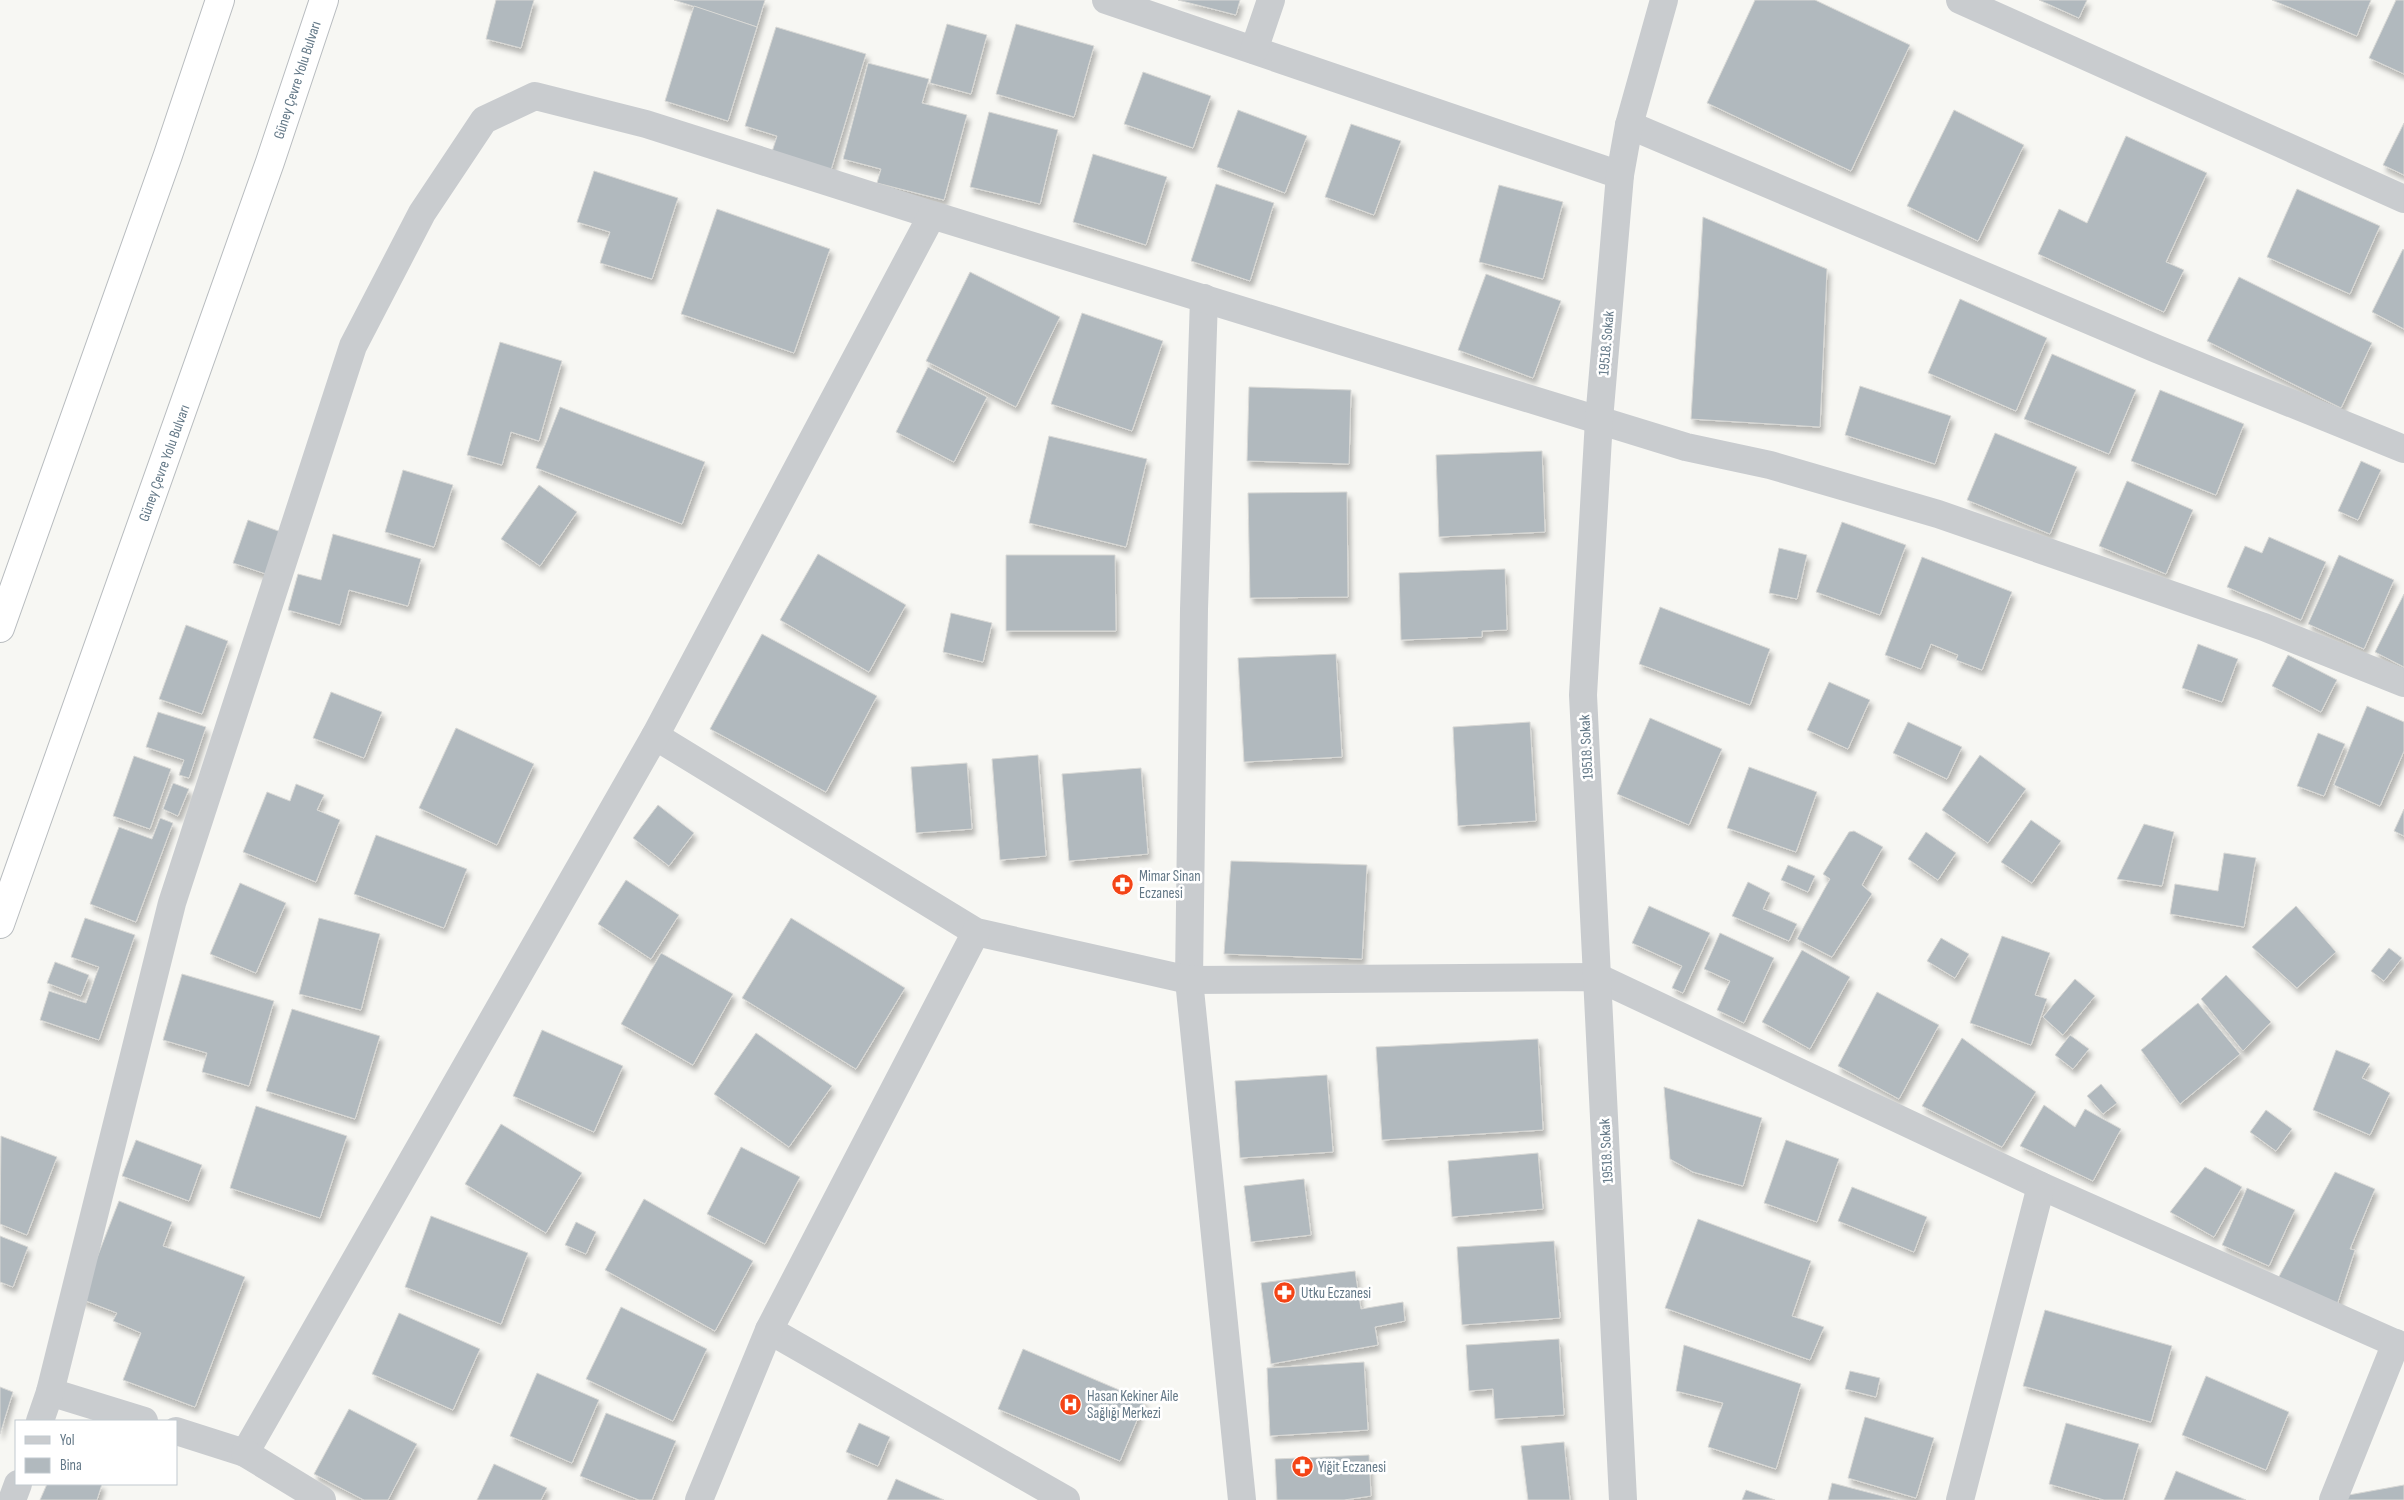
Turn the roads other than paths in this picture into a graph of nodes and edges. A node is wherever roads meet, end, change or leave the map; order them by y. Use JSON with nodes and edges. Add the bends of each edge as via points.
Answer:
{"nodes":[{"id":1,"x":220,"y":0,"type":"edge"},
{"id":2,"x":324,"y":0,"type":"edge"},
{"id":3,"x":1106,"y":0,"type":"edge"},
{"id":4,"x":1271,"y":0,"type":"edge"},
{"id":5,"x":1664,"y":0,"type":"edge"},
{"id":6,"x":1960,"y":0,"type":"edge"},
{"id":7,"x":1254,"y":50,"type":"junction"},
{"id":8,"x":1629,"y":125,"type":"junction"},
{"id":9,"x":1620,"y":175,"type":"junction"},
{"id":10,"x":2404,"y":199,"type":"edge"},
{"id":11,"x":932,"y":216,"type":"junction"},
{"id":12,"x":1204,"y":298,"type":"junction"},
{"id":13,"x":1600,"y":420,"type":"junction"},
{"id":14,"x":2404,"y":449,"type":"edge"},
{"id":15,"x":0,"y":628,"type":"edge"},
{"id":16,"x":2404,"y":683,"type":"edge"},
{"id":17,"x":655,"y":736,"type":"junction"},
{"id":18,"x":0,"y":924,"type":"edge"},
{"id":19,"x":976,"y":932,"type":"junction"},
{"id":20,"x":1597,"y":977,"type":"junction"},
{"id":21,"x":1189,"y":980,"type":"junction"},
{"id":22,"x":2041,"y":1186,"type":"junction"},
{"id":23,"x":768,"y":1330,"type":"junction"},
{"id":24,"x":2400,"y":1345,"type":"edge"},
{"id":25,"x":50,"y":1392,"type":"junction"},
{"id":26,"x":40,"y":1420,"type":"edge"},
{"id":27,"x":141,"y":1420,"type":"edge"},
{"id":28,"x":178,"y":1432,"type":"edge"},
{"id":29,"x":245,"y":1452,"type":"junction"},
{"id":30,"x":18,"y":1485,"type":"edge"},
{"id":31,"x":12,"y":1500,"type":"edge"},
{"id":32,"x":322,"y":1500,"type":"edge"},
{"id":33,"x":699,"y":1500,"type":"edge"},
{"id":34,"x":1066,"y":1500,"type":"edge"},
{"id":35,"x":1242,"y":1500,"type":"edge"},
{"id":36,"x":1623,"y":1500,"type":"edge"},
{"id":37,"x":1960,"y":1500,"type":"edge"},
{"id":38,"x":2333,"y":1500,"type":"edge"}],
"edges":[{"from":1,"to":15,"type":"highway"},
{"from":2,"to":18,"type":"highway","name":"Güney Çevre Yolu Bulvarı","via":[[270,162]]},
{"from":3,"to":7,"type":"street"},
{"from":4,"to":7,"type":"street"},
{"from":5,"to":8,"type":"street","name":"19518. Sokak"},
{"from":6,"to":10,"type":"street"},
{"from":7,"to":9,"type":"street"},
{"from":8,"to":9,"type":"street","name":"19518. Sokak"},
{"from":8,"to":14,"type":"street"},
{"from":9,"to":13,"type":"street","name":"19518. Sokak"},
{"from":11,"to":12,"type":"street"},
{"from":11,"to":17,"type":"street"},
{"from":11,"to":25,"type":"street","via":[[646,124],[535,96],[484,120],[422,213],[353,346],[172,903]]},
{"from":12,"to":13,"type":"street"},
{"from":12,"to":21,"type":"street","via":[[1194,609]]},
{"from":13,"to":16,"type":"street","via":[[1686,447],[1770,465],[1938,514],[2264,627]]},
{"from":13,"to":20,"type":"street","name":"19518. Sokak","via":[[1583,695]]},
{"from":17,"to":19,"type":"street"},
{"from":17,"to":29,"type":"street"},
{"from":19,"to":21,"type":"street"},
{"from":19,"to":23,"type":"street"},
{"from":20,"to":21,"type":"street"},
{"from":20,"to":22,"type":"street"},
{"from":20,"to":36,"type":"street","name":"19518. Sokak"},
{"from":21,"to":35,"type":"street"},
{"from":22,"to":24,"type":"street"},
{"from":22,"to":37,"type":"street"},
{"from":23,"to":33,"type":"street"},
{"from":23,"to":34,"type":"street"},
{"from":24,"to":38,"type":"street"},
{"from":25,"to":26,"type":"street"},
{"from":25,"to":27,"type":"street"},
{"from":28,"to":29,"type":"street"},
{"from":29,"to":32,"type":"street"},
{"from":30,"to":31,"type":"street"}]}
